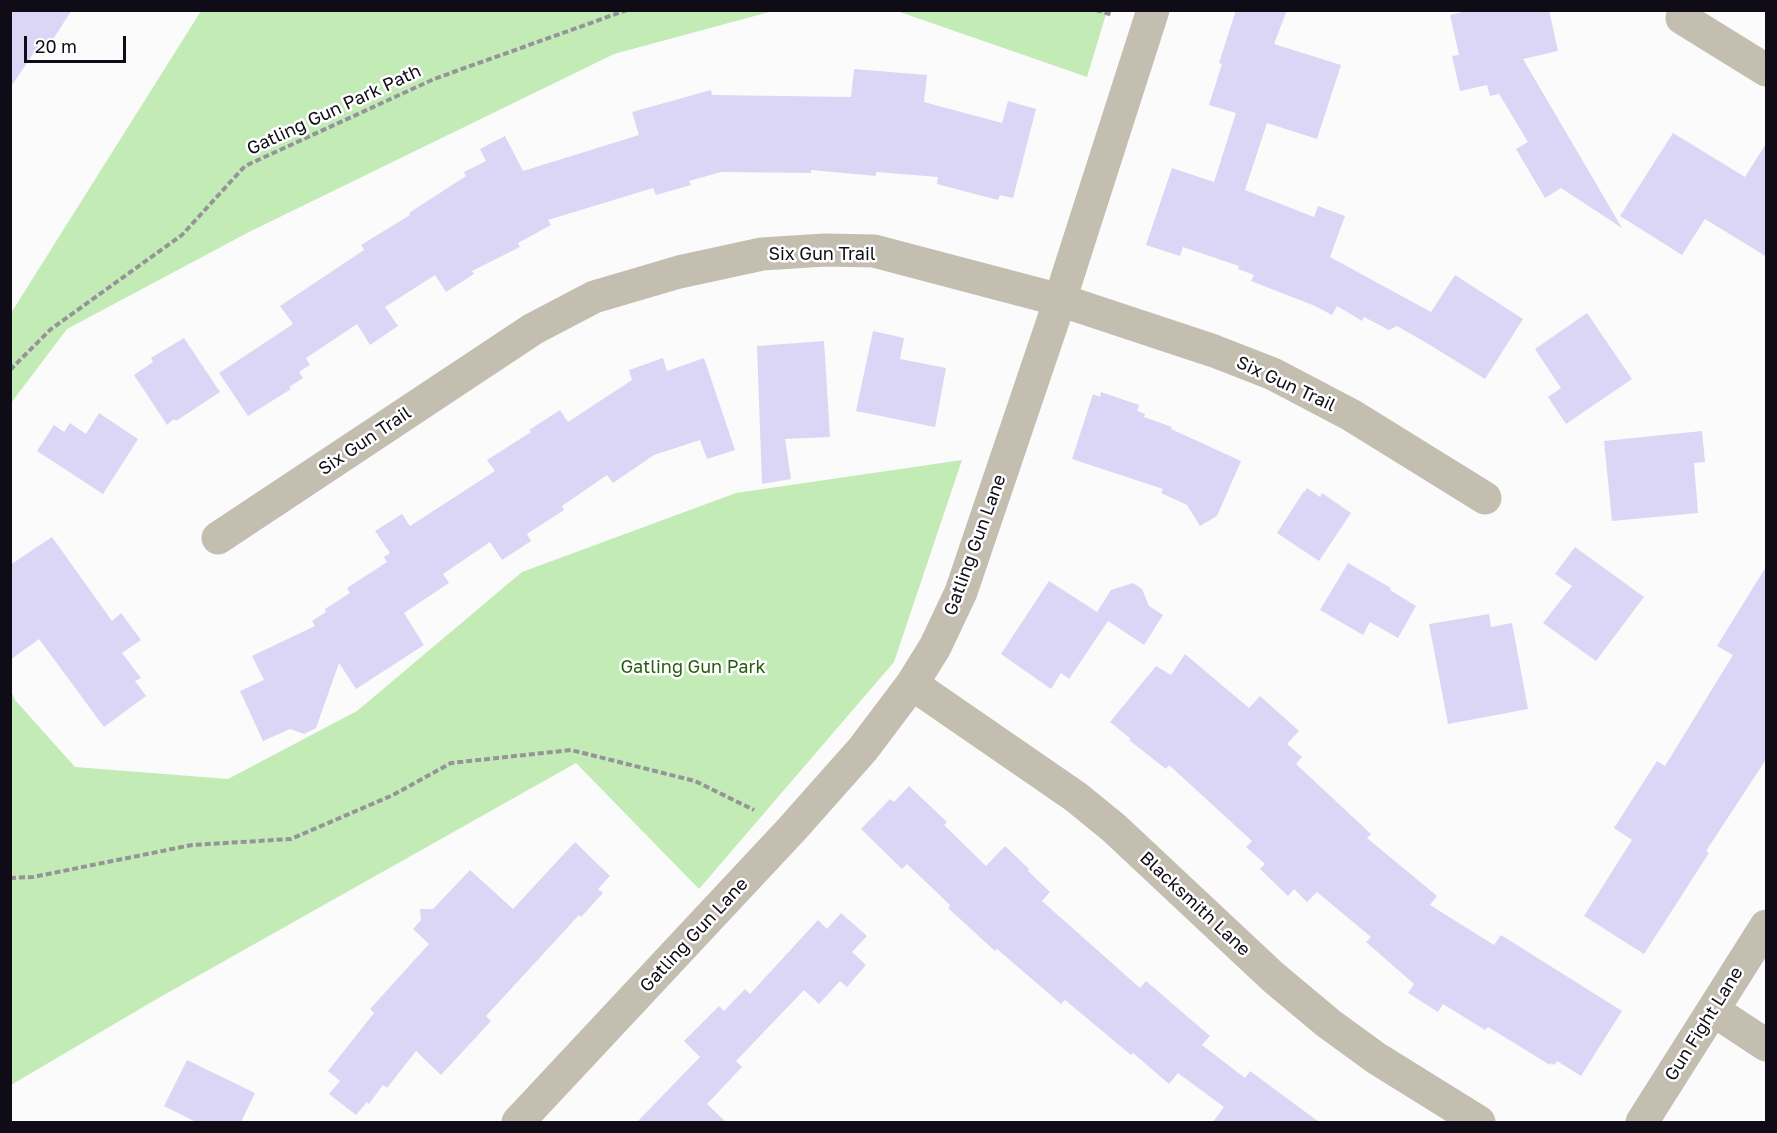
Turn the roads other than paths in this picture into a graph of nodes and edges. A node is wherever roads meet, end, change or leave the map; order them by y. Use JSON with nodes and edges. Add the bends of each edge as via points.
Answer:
{"nodes":[{"id":1,"x":1153,"y":10,"type":"edge"},
{"id":2,"x":1682,"y":18,"type":"dead end"},
{"id":3,"x":1767,"y":70,"type":"edge"},
{"id":4,"x":1060,"y":300,"type":"junction"},
{"id":5,"x":1485,"y":498,"type":"dead end"},
{"id":6,"x":218,"y":538,"type":"dead end"},
{"id":7,"x":912,"y":684,"type":"junction"},
{"id":8,"x":1767,"y":926,"type":"edge"},
{"id":9,"x":1713,"y":1010,"type":"junction"},
{"id":10,"x":1767,"y":1045,"type":"edge"},
{"id":11,"x":518,"y":1122,"type":"edge"},
{"id":12,"x":1479,"y":1122,"type":"edge"},
{"id":13,"x":1642,"y":1122,"type":"edge"}],
"edges":[{"from":1,"to":4,"type":"street","name":"Gatling Gun Lane"},
{"from":2,"to":3,"type":"street"},
{"from":4,"to":5,"type":"street","name":"Six Gun Trail","via":[[1274,374],[1351,415]]},
{"from":4,"to":6,"type":"street","name":"Six Gun Trail","via":[[873,251],[762,254],[679,272],[594,297],[533,329]]},
{"from":4,"to":7,"type":"street","name":"Gatling Gun Lane","via":[[961,592]]},
{"from":7,"to":11,"type":"street","name":"Gatling Gun Lane","via":[[863,749],[792,829]]},
{"from":7,"to":12,"type":"street","name":"Blacksmith Lane","via":[[1076,797],[1328,1023]]},
{"from":8,"to":9,"type":"street","name":"Gun Fight Lane"},
{"from":9,"to":10,"type":"street"},
{"from":9,"to":13,"type":"street","name":"Gun Fight Lane"}]}
